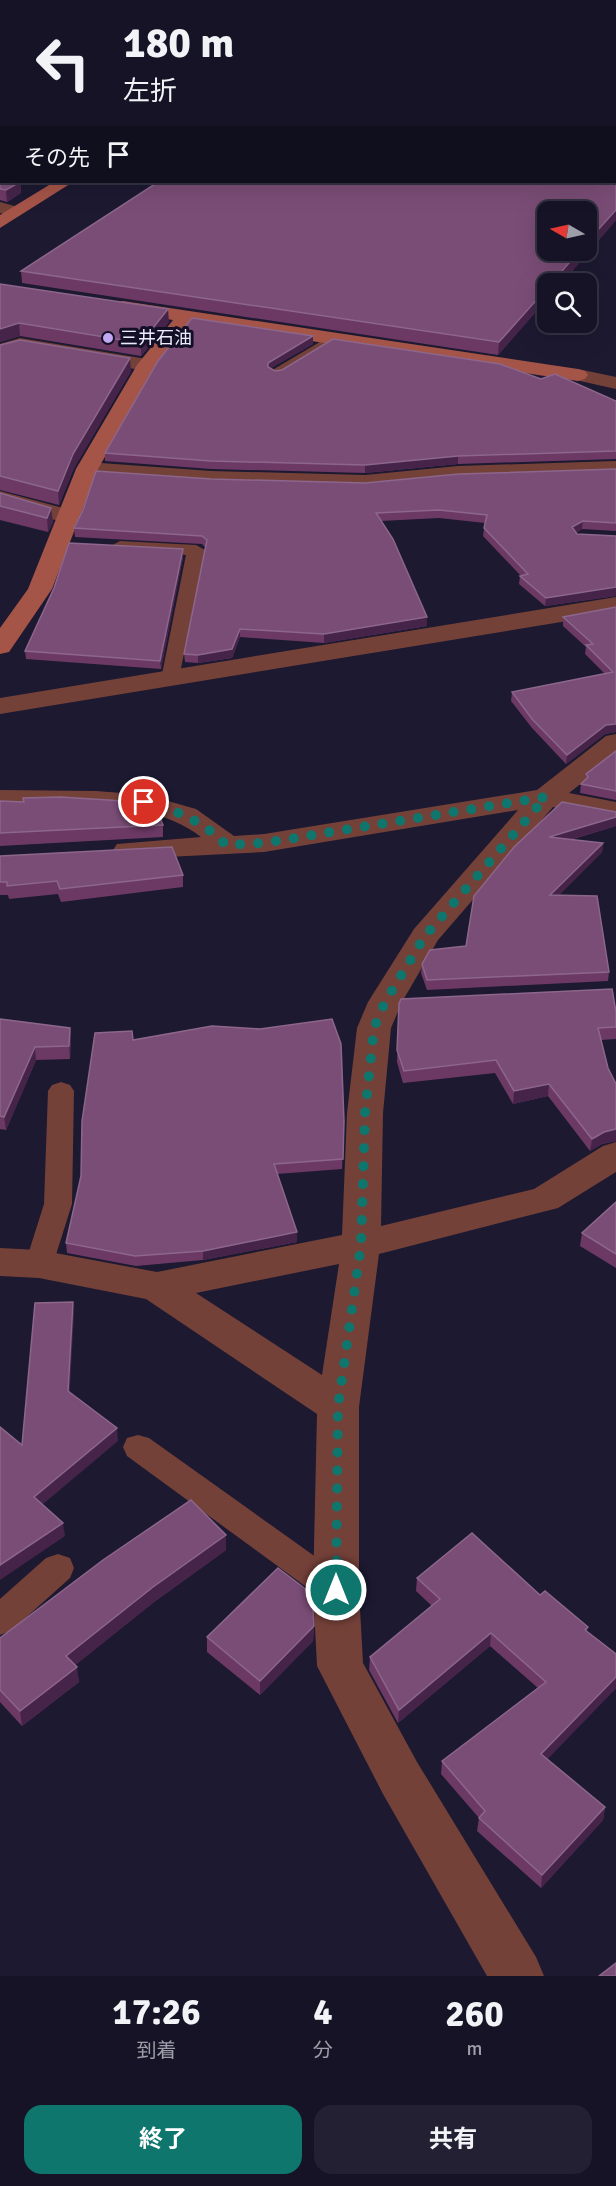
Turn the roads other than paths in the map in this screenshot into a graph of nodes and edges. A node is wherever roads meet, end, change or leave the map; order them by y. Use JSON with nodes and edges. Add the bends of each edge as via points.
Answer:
{"nodes":[{"id":1,"x":63,"y":183,"type":"edge"},
{"id":2,"x":8,"y":210,"type":"edge"},
{"id":3,"x":0,"y":223,"type":"edge"},
{"id":4,"x":104,"y":304,"type":"edge"},
{"id":5,"x":186,"y":316,"type":"junction"},
{"id":6,"x":335,"y":337,"type":"junction"},
{"id":7,"x":0,"y":351,"type":"edge"},
{"id":8,"x":147,"y":365,"type":"junction"},
{"id":9,"x":276,"y":372,"type":"edge"},
{"id":10,"x":616,"y":383,"type":"edge"},
{"id":11,"x":616,"y":468,"type":"edge"},
{"id":12,"x":87,"y":469,"type":"junction"},
{"id":13,"x":0,"y":498,"type":"edge"},
{"id":14,"x":70,"y":517,"type":"junction"},
{"id":15,"x":105,"y":545,"type":"edge"},
{"id":16,"x":616,"y":605,"type":"edge"},
{"id":17,"x":0,"y":646,"type":"edge"},
{"id":18,"x":171,"y":679,"type":"junction"},
{"id":19,"x":0,"y":706,"type":"edge"},
{"id":20,"x":616,"y":742,"type":"edge"},
{"id":21,"x":546,"y":797,"type":"junction"},
{"id":22,"x":0,"y":799,"type":"edge"},
{"id":23,"x":616,"y":811,"type":"edge"},
{"id":24,"x":226,"y":845,"type":"junction"},
{"id":25,"x":95,"y":852,"type":"edge"},
{"id":26,"x":61,"y":1090,"type":"dead end"},
{"id":27,"x":616,"y":1155,"type":"edge"},
{"id":28,"x":361,"y":1245,"type":"junction"},
{"id":29,"x":0,"y":1262,"type":"edge"},
{"id":30,"x":39,"y":1264,"type":"junction"},
{"id":31,"x":157,"y":1287,"type":"junction"},
{"id":32,"x":338,"y":1407,"type":"junction"},
{"id":33,"x":138,"y":1447,"type":"dead end"},
{"id":34,"x":58,"y":1568,"type":"dead end"},
{"id":35,"x":336,"y":1590,"type":"junction"},
{"id":36,"x":0,"y":1620,"type":"edge"},
{"id":37,"x":517,"y":1976,"type":"edge"}],
"edges":[{"from":1,"to":2,"type":"street"},
{"from":2,"to":3,"type":"street"},
{"from":4,"to":5,"type":"street"},
{"from":5,"to":6,"type":"street"},
{"from":5,"to":8,"type":"street"},
{"from":6,"to":9,"type":"lane"},
{"from":6,"to":10,"type":"street"},
{"from":7,"to":8,"type":"street","via":[[20,344]]},
{"from":8,"to":12,"type":"street"},
{"from":11,"to":12,"type":"street","via":[[458,473],[365,482],[211,478]]},
{"from":12,"to":14,"type":"street"},
{"from":13,"to":14,"type":"street"},
{"from":14,"to":17,"type":"street","via":[[66,544]]},
{"from":15,"to":18,"type":"lane","via":[[196,550]]},
{"from":16,"to":18,"type":"street"},
{"from":18,"to":19,"type":"street"},
{"from":20,"to":21,"type":"street"},
{"from":21,"to":23,"type":"street"},
{"from":21,"to":24,"type":"street","via":[[264,843]]},
{"from":21,"to":28,"type":"street","via":[[425,936],[396,1001],[374,1028],[365,1113]]},
{"from":22,"to":24,"type":"street","via":[[144,802],[184,813],[210,828]]},
{"from":24,"to":25,"type":"street"},
{"from":26,"to":30,"type":"lane","via":[[58,1204]]},
{"from":27,"to":28,"type":"street","via":[[545,1199]]},
{"from":28,"to":31,"type":"street"},
{"from":28,"to":32,"type":"street"},
{"from":29,"to":30,"type":"street"},
{"from":30,"to":31,"type":"street"},
{"from":31,"to":32,"type":"street"},
{"from":32,"to":35,"type":"street"},
{"from":33,"to":35,"type":"lane"},
{"from":34,"to":36,"type":"lane"},
{"from":35,"to":37,"type":"street","via":[[340,1666],[400,1778]]}]}
